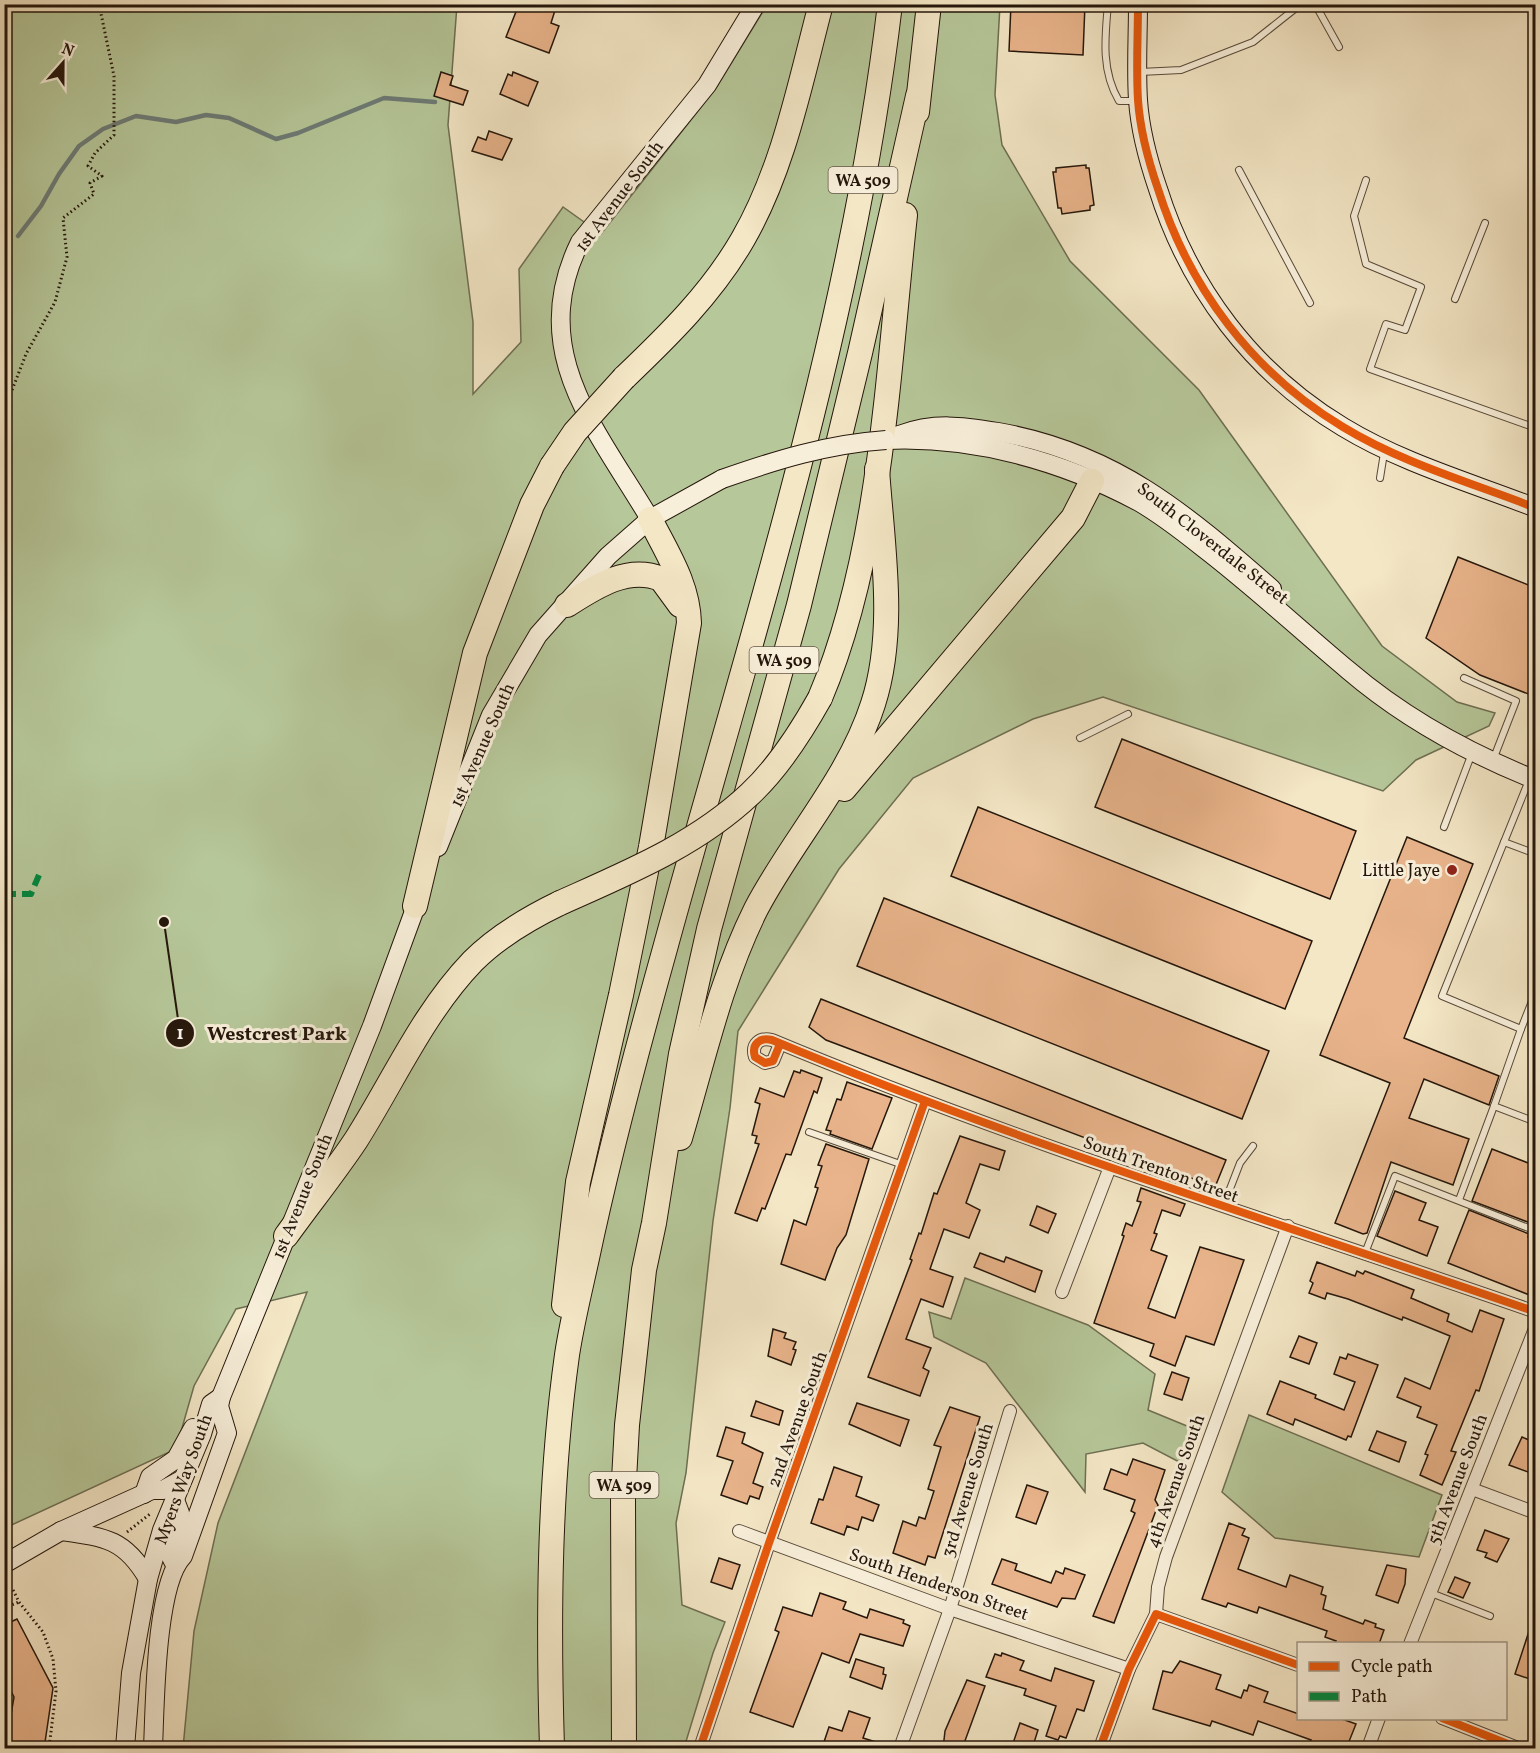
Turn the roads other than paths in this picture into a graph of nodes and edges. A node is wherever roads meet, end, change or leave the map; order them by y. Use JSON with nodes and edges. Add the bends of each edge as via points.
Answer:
{"nodes":[{"id":1,"x":756,"y":4,"type":"edge"},
{"id":2,"x":821,"y":4,"type":"edge"},
{"id":3,"x":890,"y":4,"type":"edge"},
{"id":4,"x":929,"y":4,"type":"edge"},
{"id":5,"x":1108,"y":4,"type":"edge"},
{"id":6,"x":1138,"y":4,"type":"edge"},
{"id":7,"x":1301,"y":4,"type":"edge"},
{"id":8,"x":1315,"y":4,"type":"edge"},
{"id":9,"x":1339,"y":47,"type":"dead end"},
{"id":10,"x":1138,"y":72,"type":"junction"},
{"id":11,"x":918,"y":96,"type":"junction"},
{"id":12,"x":1138,"y":101,"type":"junction"},
{"id":13,"x":1239,"y":170,"type":"dead end"},
{"id":14,"x":1366,"y":180,"type":"dead end"},
{"id":15,"x":1485,"y":223,"type":"dead end"},
{"id":16,"x":1455,"y":299,"type":"dead end"},
{"id":17,"x":1310,"y":303,"type":"dead end"},
{"id":18,"x":1536,"y":428,"type":"edge"},
{"id":19,"x":886,"y":440,"type":"junction"},
{"id":20,"x":1385,"y":449,"type":"junction"},
{"id":21,"x":877,"y":469,"type":"junction"},
{"id":22,"x":1380,"y":478,"type":"dead end"},
{"id":23,"x":1092,"y":481,"type":"junction"},
{"id":24,"x":1536,"y":508,"type":"edge"},
{"id":25,"x":650,"y":519,"type":"junction"},
{"id":26,"x":567,"y":605,"type":"junction"},
{"id":27,"x":689,"y":623,"type":"junction"},
{"id":28,"x":1317,"y":643,"type":"junction"},
{"id":29,"x":1464,"y":678,"type":"dead end"},
{"id":30,"x":1128,"y":714,"type":"dead end"},
{"id":31,"x":1080,"y":738,"type":"dead end"},
{"id":32,"x":1473,"y":752,"type":"junction"},
{"id":33,"x":1492,"y":762,"type":"junction"},
{"id":34,"x":1533,"y":778,"type":"edge"},
{"id":35,"x":1444,"y":827,"type":"dead end"},
{"id":36,"x":1504,"y":842,"type":"junction"},
{"id":37,"x":794,"y":848,"type":"junction"},
{"id":38,"x":1536,"y":854,"type":"edge"},
{"id":39,"x":415,"y":906,"type":"junction"},
{"id":40,"x":1536,"y":991,"type":"edge"},
{"id":41,"x":1521,"y":1029,"type":"junction"},
{"id":42,"x":780,"y":1044,"type":"dead end"},
{"id":43,"x":925,"y":1101,"type":"junction"},
{"id":44,"x":1494,"y":1106,"type":"junction"},
{"id":45,"x":1536,"y":1122,"type":"edge"},
{"id":46,"x":809,"y":1132,"type":"dead end"},
{"id":47,"x":1253,"y":1146,"type":"dead end"},
{"id":48,"x":903,"y":1165,"type":"junction"},
{"id":49,"x":1110,"y":1167,"type":"junction"},
{"id":50,"x":1459,"y":1200,"type":"junction"},
{"id":51,"x":1223,"y":1207,"type":"junction"},
{"id":52,"x":654,"y":1223,"type":"junction"},
{"id":53,"x":1288,"y":1226,"type":"junction"},
{"id":54,"x":1536,"y":1231,"type":"edge"},
{"id":55,"x":286,"y":1236,"type":"junction"},
{"id":56,"x":1365,"y":1253,"type":"junction"},
{"id":57,"x":1062,"y":1292,"type":"dead end"},
{"id":58,"x":1536,"y":1312,"type":"edge"},
{"id":59,"x":1536,"y":1326,"type":"edge"},
{"id":60,"x":567,"y":1352,"type":"junction"},
{"id":61,"x":220,"y":1398,"type":"junction"},
{"id":62,"x":208,"y":1411,"type":"junction"},
{"id":63,"x":1010,"y":1411,"type":"dead end"},
{"id":64,"x":227,"y":1433,"type":"junction"},
{"id":65,"x":185,"y":1478,"type":"junction"},
{"id":66,"x":1473,"y":1489,"type":"junction"},
{"id":67,"x":172,"y":1492,"type":"junction"},
{"id":68,"x":149,"y":1501,"type":"junction"},
{"id":69,"x":1536,"y":1513,"type":"edge"},
{"id":70,"x":61,"y":1531,"type":"junction"},
{"id":71,"x":739,"y":1531,"type":"dead end"},
{"id":72,"x":769,"y":1543,"type":"junction"},
{"id":73,"x":4,"y":1564,"type":"edge"},
{"id":74,"x":175,"y":1564,"type":"junction"},
{"id":75,"x":148,"y":1580,"type":"junction"},
{"id":76,"x":1431,"y":1593,"type":"junction"},
{"id":77,"x":950,"y":1608,"type":"junction"},
{"id":78,"x":1156,"y":1614,"type":"junction"},
{"id":79,"x":1490,"y":1616,"type":"dead end"},
{"id":80,"x":1411,"y":1642,"type":"edge"},
{"id":81,"x":1297,"y":1664,"type":"edge"},
{"id":82,"x":1129,"y":1669,"type":"junction"},
{"id":83,"x":1379,"y":1720,"type":"edge"},
{"id":84,"x":1445,"y":1720,"type":"edge"},
{"id":85,"x":125,"y":1749,"type":"edge"},
{"id":86,"x":153,"y":1749,"type":"edge"},
{"id":87,"x":552,"y":1749,"type":"edge"},
{"id":88,"x":624,"y":1749,"type":"edge"},
{"id":89,"x":700,"y":1749,"type":"edge"},
{"id":90,"x":900,"y":1749,"type":"edge"},
{"id":91,"x":1100,"y":1749,"type":"edge"},
{"id":92,"x":1368,"y":1749,"type":"edge"},
{"id":93,"x":1518,"y":1749,"type":"edge"}],
"edges":[{"from":1,"to":25,"type":"main road","name":"1st Avenue South","via":[[706,85],[580,242],[564,285],[559,333],[563,358],[579,399]]},
{"from":2,"to":39,"type":"highway","bridge":true,"via":[[775,168],[751,224],[698,303],[576,432],[552,466],[532,505],[475,653]]},
{"from":3,"to":60,"type":"highway","number":"WA 509","via":[[860,200],[828,355],[626,1089]]},
{"from":4,"to":11,"type":"highway","number":"WA 509"},
{"from":5,"to":12,"type":"lane","via":[[1106,63],[1113,92],[1119,101]]},
{"from":6,"to":10,"type":"main road"},
{"from":7,"to":10,"type":"lane","via":[[1253,42],[1181,70]]},
{"from":8,"to":9,"type":"lane"},
{"from":10,"to":12,"type":"main road"},
{"from":11,"to":21,"type":"highway"},
{"from":11,"to":52,"type":"highway","number":"WA 509","via":[[861,353],[799,605],[696,981]]},
{"from":12,"to":20,"type":"main road","via":[[1151,168],[1168,223],[1225,323],[1260,363],[1295,393],[1344,428]]},
{"from":13,"to":17,"type":"lane"},
{"from":14,"to":18,"type":"lane","via":[[1354,216],[1366,264],[1421,287],[1405,330],[1386,324],[1370,369]]},
{"from":15,"to":16,"type":"lane"},
{"from":19,"to":23,"type":"main road","name":"South Cloverdale Street","via":[[914,439],[1006,451]]},
{"from":19,"to":25,"type":"main road","name":"South Cloverdale Street","bridge":true,"via":[[831,446],[778,460],[722,479]]},
{"from":19,"to":28,"type":"main road","name":"South Cloverdale Street","via":[[923,426],[964,426],[1028,437],[1120,472],[1151,490],[1235,555],[1298,611]]},
{"from":20,"to":22,"type":"lane"},
{"from":20,"to":24,"type":"main road"},
{"from":21,"to":37,"type":"highway","via":[[885,615],[879,679],[862,733]]},
{"from":21,"to":55,"type":"highway","bridge":true,"via":[[847,628],[820,698],[778,763],[751,794],[711,826],[670,851],[531,918],[475,959],[447,990],[356,1140]]},
{"from":23,"to":28,"type":"main road","name":"South Cloverdale Street","via":[[1172,524]]},
{"from":23,"to":37,"type":"highway","via":[[1073,518]]},
{"from":25,"to":26,"type":"main road","name":"1st Avenue South","via":[[608,556]]},
{"from":25,"to":27,"type":"highway","via":[[684,589]]},
{"from":26,"to":27,"type":"highway","via":[[620,577],[645,574],[668,586]]},
{"from":26,"to":39,"type":"main road","name":"1st Avenue South","via":[[538,635],[491,715]]},
{"from":27,"to":60,"type":"highway","via":[[651,847],[578,1182],[564,1312]]},
{"from":28,"to":32,"type":"main road","name":"South Cloverdale Street","via":[[1399,710]]},
{"from":29,"to":33,"type":"lane","via":[[1516,701]]},
{"from":30,"to":31,"type":"lane"},
{"from":32,"to":33,"type":"main road","name":"South Cloverdale Street"},
{"from":32,"to":35,"type":"lane"},
{"from":33,"to":34,"type":"main road","name":"South Cloverdale Street"},
{"from":34,"to":36,"type":"lane"},
{"from":36,"to":38,"type":"lane"},
{"from":36,"to":41,"type":"lane","via":[[1442,996]]},
{"from":37,"to":52,"type":"highway","via":[[755,912],[729,972]]},
{"from":39,"to":55,"type":"main road","name":"1st Avenue South","via":[[372,1026]]},
{"from":40,"to":41,"type":"lane"},
{"from":41,"to":44,"type":"lane"},
{"from":42,"to":43,"type":"street","name":"South Trenton Street"},
{"from":43,"to":48,"type":"street","name":"2nd Avenue South"},
{"from":43,"to":49,"type":"street","name":"South Trenton Street"},
{"from":44,"to":45,"type":"lane"},
{"from":44,"to":50,"type":"lane"},
{"from":46,"to":48,"type":"lane"},
{"from":47,"to":51,"type":"lane","via":[[1239,1163]]},
{"from":48,"to":72,"type":"street","name":"2nd Avenue South"},
{"from":49,"to":51,"type":"street","name":"South Trenton Street"},
{"from":49,"to":57,"type":"street"},
{"from":50,"to":54,"type":"lane"},
{"from":50,"to":56,"type":"lane","via":[[1395,1176]]},
{"from":51,"to":53,"type":"street","name":"South Trenton Street"},
{"from":52,"to":88,"type":"highway","number":"WA 509","via":[[633,1354],[625,1456]]},
{"from":53,"to":56,"type":"street","name":"South Trenton Street"},
{"from":53,"to":78,"type":"street","name":"4th Avenue South","via":[[1166,1557]]},
{"from":55,"to":61,"type":"main road","name":"1st Avenue South"},
{"from":56,"to":58,"type":"street","name":"South Trenton Street"},
{"from":59,"to":66,"type":"street","name":"5th Avenue South"},
{"from":60,"to":87,"type":"highway","number":"WA 509","via":[[553,1536],[549,1653]]},
{"from":61,"to":62,"type":"main road","name":"Myers Way South"},
{"from":61,"to":64,"type":"main road","name":"Myers Way South"},
{"from":62,"to":65,"type":"main road","name":"Myers Way South"},
{"from":62,"to":68,"type":"main road","via":[[194,1425],[176,1459],[150,1477]]},
{"from":63,"to":77,"type":"street","name":"3rd Avenue South"},
{"from":64,"to":65,"type":"main road","via":[[219,1449]]},
{"from":64,"to":74,"type":"main road","name":"Myers Way South","via":[[183,1556]]},
{"from":65,"to":67,"type":"main road","name":"Myers Way South"},
{"from":66,"to":69,"type":"street"},
{"from":66,"to":76,"type":"street","name":"5th Avenue South"},
{"from":67,"to":68,"type":"main road"},
{"from":67,"to":74,"type":"main road","via":[[180,1513],[170,1556]]},
{"from":67,"to":75,"type":"main road","name":"Myers Way South"},
{"from":68,"to":70,"type":"main road"},
{"from":70,"to":73,"type":"main road"},
{"from":70,"to":75,"type":"main road","via":[[117,1543],[128,1551]]},
{"from":71,"to":72,"type":"street","name":"South Henderson Street"},
{"from":72,"to":77,"type":"street","name":"South Henderson Street"},
{"from":72,"to":89,"type":"street","name":"2nd Avenue South"},
{"from":74,"to":86,"type":"main road","name":"Myers Way South","via":[[163,1617],[153,1701]]},
{"from":75,"to":85,"type":"main road","name":"Myers Way South","via":[[130,1673]]},
{"from":76,"to":79,"type":"lane"},
{"from":76,"to":80,"type":"street","name":"5th Avenue South"},
{"from":77,"to":82,"type":"street","name":"South Henderson Street"},
{"from":77,"to":90,"type":"street","name":"3rd Avenue South"},
{"from":78,"to":81,"type":"street"},
{"from":78,"to":82,"type":"street","name":"4th Avenue South"},
{"from":82,"to":91,"type":"street","name":"4th Avenue South"},
{"from":83,"to":92,"type":"street"},
{"from":84,"to":93,"type":"street"}]}
